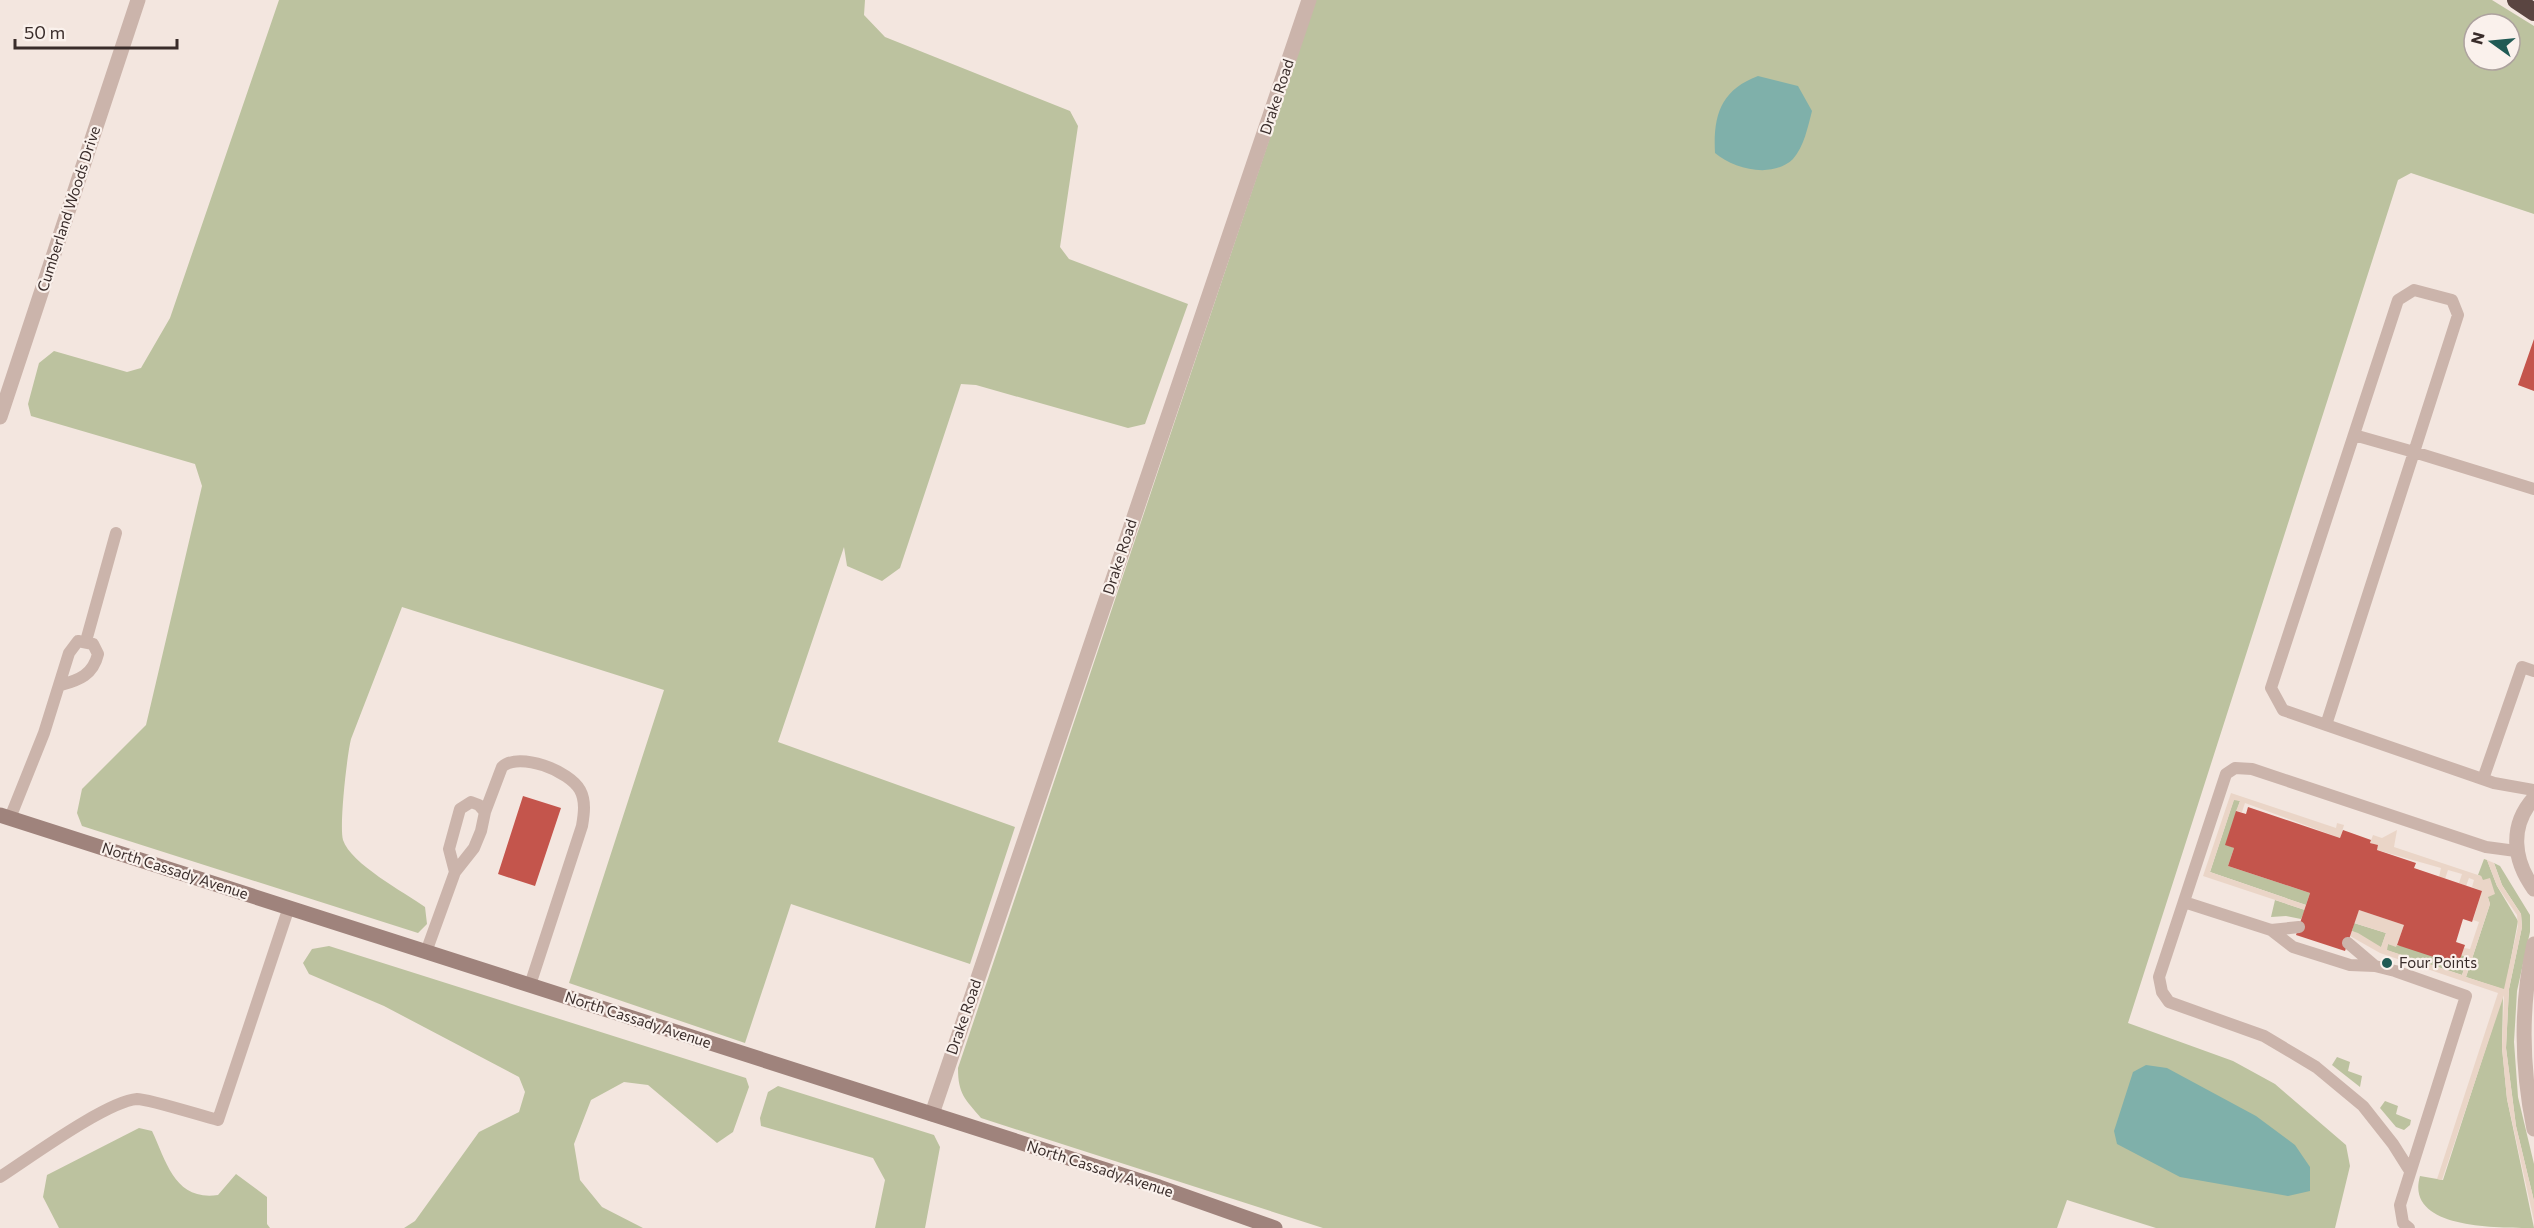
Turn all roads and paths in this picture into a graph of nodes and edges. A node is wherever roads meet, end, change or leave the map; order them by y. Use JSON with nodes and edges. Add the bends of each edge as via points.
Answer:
{"nodes":[{"id":1,"x":138,"y":0,"type":"edge"},
{"id":2,"x":1309,"y":0,"type":"edge"},
{"id":3,"x":2516,"y":0,"type":"edge"},
{"id":4,"x":2534,"y":12,"type":"edge"},
{"id":5,"x":0,"y":417,"type":"edge"},
{"id":6,"x":2354,"y":435,"type":"junction"},
{"id":7,"x":2414,"y":452,"type":"junction"},
{"id":8,"x":2534,"y":489,"type":"edge"},
{"id":9,"x":116,"y":533,"type":"dead end"},
{"id":10,"x":86,"y":641,"type":"junction"},
{"id":11,"x":2534,"y":671,"type":"edge"},
{"id":12,"x":61,"y":685,"type":"junction"},
{"id":13,"x":2326,"y":725,"type":"junction"},
{"id":14,"x":2483,"y":779,"type":"junction"},
{"id":15,"x":2534,"y":790,"type":"edge"},
{"id":16,"x":2534,"y":798,"type":"edge"},
{"id":17,"x":485,"y":812,"type":"junction"},
{"id":18,"x":5,"y":817,"type":"edge"},
{"id":19,"x":2516,"y":851,"type":"junction"},
{"id":20,"x":455,"y":872,"type":"junction"},
{"id":21,"x":2534,"y":889,"type":"edge"},
{"id":22,"x":2184,"y":902,"type":"junction"},
{"id":23,"x":288,"y":907,"type":"junction"},
{"id":24,"x":2299,"y":927,"type":"dead end"},
{"id":25,"x":2271,"y":930,"type":"junction"},
{"id":26,"x":2348,"y":943,"type":"dead end"},
{"id":27,"x":2534,"y":944,"type":"edge"},
{"id":28,"x":426,"y":952,"type":"junction"},
{"id":29,"x":2375,"y":966,"type":"junction"},
{"id":30,"x":530,"y":985,"type":"junction"},
{"id":31,"x":932,"y":1114,"type":"junction"},
{"id":32,"x":2534,"y":1129,"type":"edge"},
{"id":33,"x":2410,"y":1171,"type":"junction"},
{"id":34,"x":0,"y":1177,"type":"edge"},
{"id":35,"x":1275,"y":1228,"type":"edge"},
{"id":36,"x":2409,"y":1228,"type":"edge"}],
"edges":[{"from":1,"to":5,"type":"street","name":"Cumberland Woods Drive"},
{"from":2,"to":31,"type":"street","name":"Drake Road"},
{"from":3,"to":4,"type":"highway"},
{"from":6,"to":7,"type":"lane"},
{"from":6,"to":7,"type":"lane","via":[[2398,300],[2414,290],[2451,300],[2458,315]]},
{"from":6,"to":13,"type":"lane","via":[[2271,688],[2283,711]]},
{"from":7,"to":8,"type":"lane"},
{"from":7,"to":13,"type":"lane"},
{"from":9,"to":10,"type":"lane"},
{"from":10,"to":12,"type":"lane","via":[[74,644]]},
{"from":10,"to":12,"type":"lane","via":[[97,648],[96,661],[85,676]]},
{"from":11,"to":14,"type":"lane","via":[[2522,667]]},
{"from":12,"to":18,"type":"lane"},
{"from":13,"to":14,"type":"lane"},
{"from":14,"to":15,"type":"lane"},
{"from":16,"to":19,"type":"street","via":[[2525,808],[2517,829]]},
{"from":17,"to":20,"type":"lane","via":[[474,848]]},
{"from":17,"to":20,"type":"lane","via":[[471,802],[460,809],[449,849]]},
{"from":17,"to":30,"type":"lane","via":[[502,767],[516,760],[567,775],[584,802],[582,826]]},
{"from":18,"to":23,"type":"main road","name":"North Cassady Avenue"},
{"from":19,"to":21,"type":"street","via":[[2522,873]]},
{"from":19,"to":22,"type":"lane","via":[[2486,847],[2252,769],[2235,768],[2226,774]]},
{"from":20,"to":28,"type":"lane"},
{"from":22,"to":25,"type":"lane"},
{"from":22,"to":33,"type":"lane","via":[[2159,977],[2169,1002],[2264,1036],[2316,1068],[2363,1106]]},
{"from":23,"to":28,"type":"main road","name":"North Cassady Avenue"},
{"from":23,"to":34,"type":"lane","via":[[218,1120],[137,1099],[66,1133]]},
{"from":24,"to":25,"type":"lane"},
{"from":25,"to":29,"type":"lane","via":[[2293,947],[2350,965]]},
{"from":26,"to":29,"type":"lane"},
{"from":27,"to":32,"type":"street","via":[[2522,1028],[2525,1084]]},
{"from":28,"to":30,"type":"main road","name":"North Cassady Avenue"},
{"from":29,"to":33,"type":"lane","via":[[2466,996]]},
{"from":30,"to":31,"type":"main road","name":"North Cassady Avenue"},
{"from":31,"to":35,"type":"main road","name":"North Cassady Avenue"},
{"from":33,"to":36,"type":"lane","via":[[2400,1205],[2403,1222]]}]}
